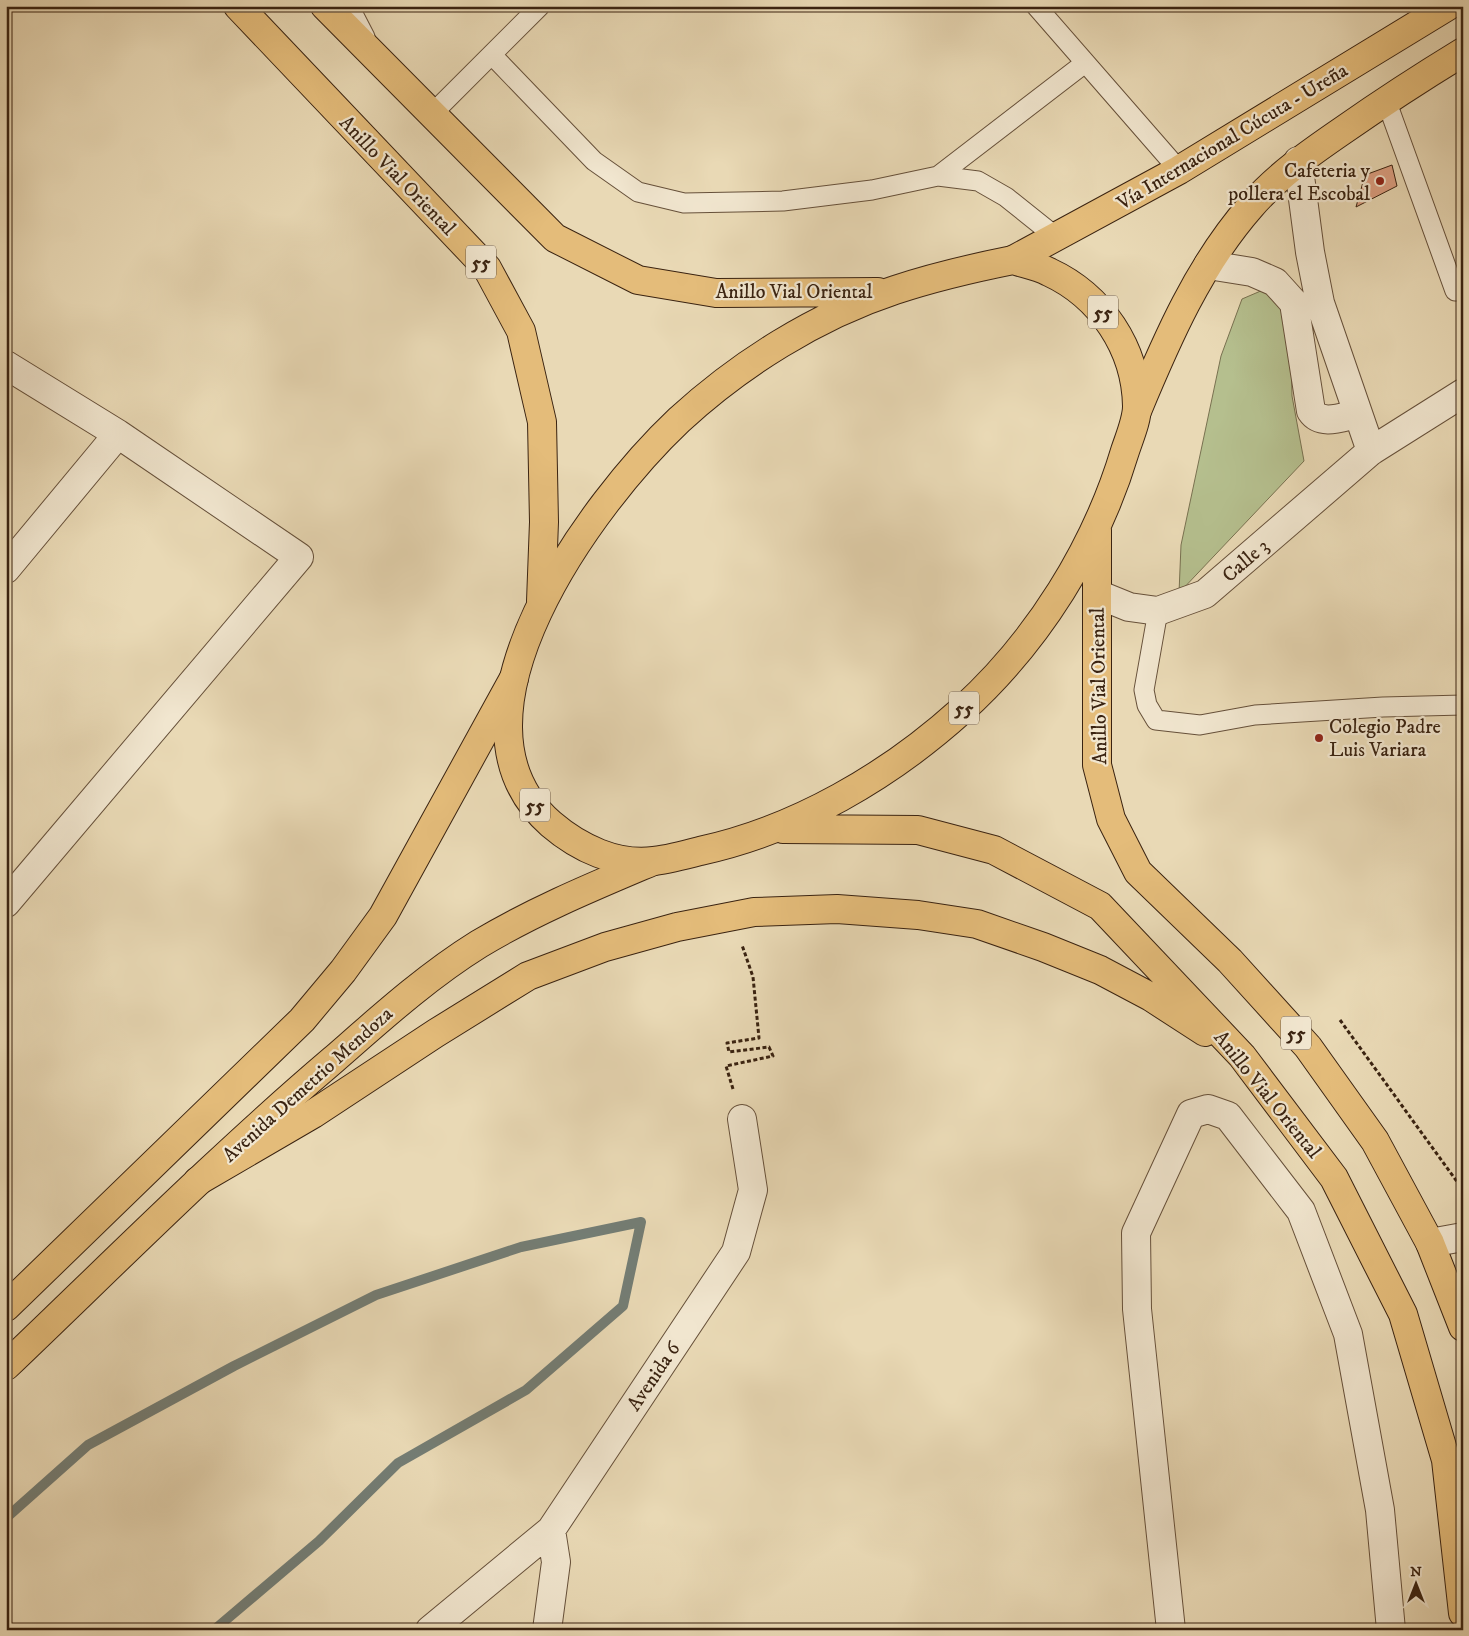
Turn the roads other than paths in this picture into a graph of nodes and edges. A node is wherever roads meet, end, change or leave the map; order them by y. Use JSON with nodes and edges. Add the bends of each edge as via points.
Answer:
{"nodes":[{"id":1,"x":238,"y":6,"type":"edge"},
{"id":2,"x":324,"y":6,"type":"edge"},
{"id":3,"x":349,"y":6,"type":"edge"},
{"id":4,"x":540,"y":6,"type":"edge"},
{"id":5,"x":1036,"y":6,"type":"edge"},
{"id":6,"x":1448,"y":6,"type":"edge"},
{"id":7,"x":1463,"y":52,"type":"edge"},
{"id":8,"x":492,"y":54,"type":"junction"},
{"id":9,"x":378,"y":60,"type":"junction"},
{"id":10,"x":1085,"y":62,"type":"junction"},
{"id":11,"x":1386,"y":100,"type":"junction"},
{"id":12,"x":432,"y":114,"type":"junction"},
{"id":13,"x":1298,"y":161,"type":"junction"},
{"id":14,"x":1179,"y":170,"type":"junction"},
{"id":15,"x":938,"y":176,"type":"junction"},
{"id":16,"x":1056,"y":237,"type":"junction"},
{"id":17,"x":1013,"y":260,"type":"junction"},
{"id":18,"x":1208,"y":265,"type":"junction"},
{"id":19,"x":890,"y":292,"type":"junction"},
{"id":20,"x":1455,"y":292,"type":"dead end"},
{"id":21,"x":6,"y":365,"type":"edge"},
{"id":22,"x":1463,"y":393,"type":"edge"},
{"id":23,"x":1138,"y":411,"type":"junction"},
{"id":24,"x":1357,"y":414,"type":"junction"},
{"id":25,"x":118,"y":434,"type":"junction"},
{"id":26,"x":1371,"y":451,"type":"junction"},
{"id":27,"x":1097,"y":526,"type":"junction"},
{"id":28,"x":6,"y":569,"type":"edge"},
{"id":29,"x":1097,"y":594,"type":"junction"},
{"id":30,"x":541,"y":602,"type":"junction"},
{"id":31,"x":1158,"y":611,"type":"junction"},
{"id":32,"x":514,"y":678,"type":"junction"},
{"id":33,"x":1463,"y":705,"type":"edge"},
{"id":34,"x":774,"y":829,"type":"junction"},
{"id":35,"x":651,"y":862,"type":"junction"},
{"id":36,"x":6,"y":904,"type":"edge"},
{"id":37,"x":1242,"y":1056,"type":"junction"},
{"id":38,"x":742,"y":1119,"type":"road end"},
{"id":39,"x":198,"y":1181,"type":"junction"},
{"id":40,"x":1463,"y":1237,"type":"edge"},
{"id":41,"x":1430,"y":1243,"type":"junction"},
{"id":42,"x":6,"y":1307,"type":"edge"},
{"id":43,"x":1463,"y":1328,"type":"edge"},
{"id":44,"x":6,"y":1366,"type":"edge"},
{"id":45,"x":551,"y":1530,"type":"junction"},
{"id":46,"x":1463,"y":1613,"type":"edge"},
{"id":47,"x":430,"y":1630,"type":"edge"},
{"id":48,"x":547,"y":1630,"type":"edge"},
{"id":49,"x":1171,"y":1630,"type":"edge"},
{"id":50,"x":1391,"y":1630,"type":"edge"}],
"edges":[{"from":1,"to":30,"type":"main road","name":"Anillo Vial Oriental","number":"55","via":[[486,268],[521,331],[542,422],[544,522]]},
{"from":2,"to":9,"type":"main road","name":"Anillo Vial Oriental","number":"55"},
{"from":3,"to":9,"type":"lane"},
{"from":4,"to":8,"type":"lane"},
{"from":5,"to":10,"type":"lane"},
{"from":6,"to":14,"type":"main road","name":"Vía Internacional Cúcuta - Ureña"},
{"from":7,"to":11,"type":"main road"},
{"from":8,"to":12,"type":"lane"},
{"from":8,"to":15,"type":"lane","via":[[594,161],[638,192],[684,203],[783,201],[872,190]]},
{"from":9,"to":12,"type":"main road","name":"Anillo Vial Oriental","number":"55"},
{"from":10,"to":14,"type":"lane"},
{"from":10,"to":15,"type":"lane"},
{"from":11,"to":13,"type":"main road"},
{"from":11,"to":20,"type":"lane"},
{"from":12,"to":19,"type":"main road","name":"Anillo Vial Oriental","number":"55","via":[[555,238],[638,280],[716,293]]},
{"from":13,"to":18,"type":"main road","via":[[1251,206]]},
{"from":13,"to":24,"type":"street","via":[[1320,303]]},
{"from":14,"to":16,"type":"main road","name":"Vía Internacional Cúcuta - Ureña"},
{"from":15,"to":16,"type":"lane","via":[[978,181],[1006,197]]},
{"from":16,"to":17,"type":"main road","name":"Vía Internacional Cúcuta - Ureña"},
{"from":17,"to":19,"type":"main road","number":"55","via":[[952,273]]},
{"from":17,"to":23,"type":"main road","number":"55","via":[[1047,270],[1078,289],[1104,312],[1126,351],[1134,376]]},
{"from":18,"to":23,"type":"main road","via":[[1167,338]]},
{"from":18,"to":24,"type":"street","via":[[1252,272],[1274,282],[1294,303],[1311,411],[1315,417],[1325,420]]},
{"from":19,"to":30,"type":"main road","number":"55","via":[[833,316],[778,346],[679,420],[636,465],[598,514]]},
{"from":21,"to":25,"type":"street"},
{"from":22,"to":26,"type":"street","name":"Calle 3"},
{"from":23,"to":27,"type":"main road","number":"55"},
{"from":24,"to":26,"type":"street"},
{"from":25,"to":28,"type":"street"},
{"from":25,"to":36,"type":"street","via":[[299,557]]},
{"from":26,"to":31,"type":"street","name":"Calle 3","via":[[1205,594]]},
{"from":27,"to":29,"type":"main road","name":"Anillo Vial Oriental","number":"55"},
{"from":27,"to":34,"type":"main road","number":"55","via":[[1039,623],[1004,667],[964,708],[875,777]]},
{"from":29,"to":31,"type":"street","name":"Calle 3","via":[[1129,607]]},
{"from":29,"to":41,"type":"main road","name":"Anillo Vial Oriental","number":"55","via":[[1097,765],[1111,819],[1125,849],[1138,872],[1230,961],[1308,1047],[1375,1141]]},
{"from":30,"to":32,"type":"main road","number":"55"},
{"from":31,"to":33,"type":"lane","via":[[1144,690],[1146,704],[1156,720],[1200,725],[1255,715]]},
{"from":32,"to":35,"type":"main road","number":"55","via":[[507,736],[513,766],[537,809],[566,837],[592,851],[621,860]]},
{"from":32,"to":42,"type":"main road","via":[[383,916],[343,971],[302,1020]]},
{"from":34,"to":35,"type":"main road","number":"55","via":[[714,848]]},
{"from":34,"to":37,"type":"main road","name":"Anillo Vial Oriental","number":"55","via":[[918,830],[994,850],[1100,906]]},
{"from":35,"to":39,"type":"main road","name":"Avenida Demetrio Mendoza","via":[[534,912],[415,989]]},
{"from":37,"to":39,"type":"main road","via":[[1151,997],[1100,970],[977,924],[837,908],[754,912],[677,927],[605,947],[528,976],[313,1114]]},
{"from":37,"to":46,"type":"main road","name":"Anillo Vial Oriental","number":"55","via":[[1334,1178],[1403,1314],[1446,1460]]},
{"from":38,"to":45,"type":"street","name":"Avenida 6","via":[[753,1190],[736,1252]]},
{"from":39,"to":44,"type":"main road","name":"Avenida Demetrio Mendoza"},
{"from":40,"to":41,"type":"street"},
{"from":41,"to":43,"type":"main road","name":"Anillo Vial Oriental","number":"55"},
{"from":45,"to":47,"type":"street","name":"Avenida 6"},
{"from":45,"to":48,"type":"street","via":[[556,1562]]},
{"from":49,"to":50,"type":"street","via":[[1138,1309],[1136,1233],[1191,1114],[1208,1108],[1228,1116],[1301,1211],[1348,1334],[1380,1510]]}]}
